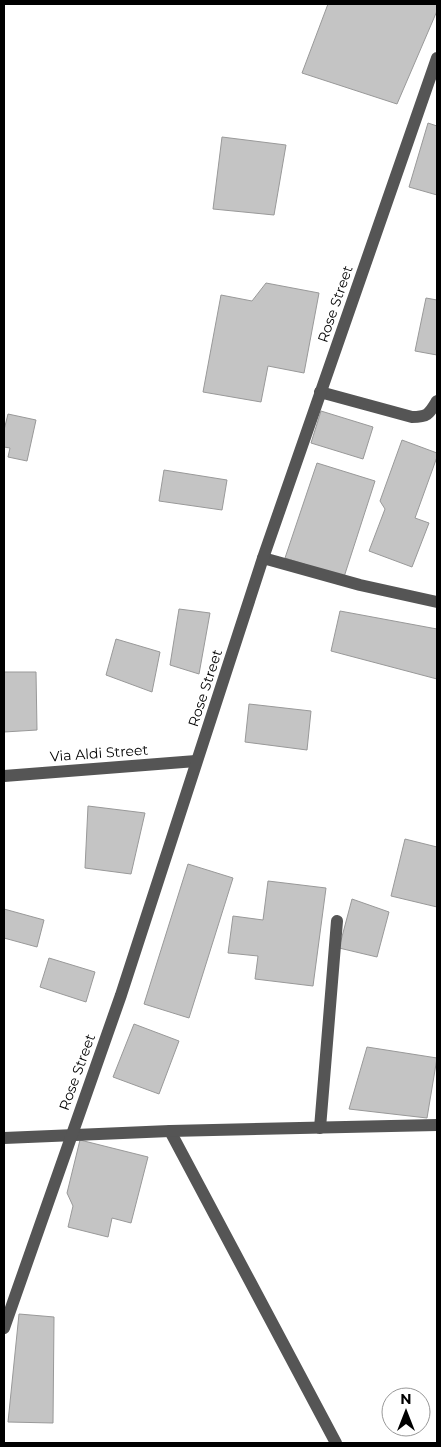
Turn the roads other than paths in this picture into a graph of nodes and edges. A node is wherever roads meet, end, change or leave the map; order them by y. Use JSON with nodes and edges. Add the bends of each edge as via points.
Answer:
{"nodes":[{"id":1,"x":437,"y":58,"type":"edge"},
{"id":2,"x":320,"y":392,"type":"junction"},
{"id":3,"x":437,"y":401,"type":"edge"},
{"id":4,"x":263,"y":558,"type":"junction"},
{"id":5,"x":437,"y":602,"type":"edge"},
{"id":6,"x":196,"y":761,"type":"junction"},
{"id":7,"x":4,"y":776,"type":"edge"},
{"id":8,"x":337,"y":921,"type":"dead end"},
{"id":9,"x":437,"y":1125,"type":"edge"},
{"id":10,"x":320,"y":1128,"type":"junction"},
{"id":11,"x":170,"y":1131,"type":"junction"},
{"id":12,"x":71,"y":1134,"type":"junction"},
{"id":13,"x":4,"y":1138,"type":"edge"},
{"id":14,"x":4,"y":1328,"type":"edge"},
{"id":15,"x":336,"y":1443,"type":"edge"}],
"edges":[{"from":1,"to":2,"type":"street","name":"Rose Street"},
{"from":2,"to":3,"type":"street","via":[[412,417],[429,414]]},
{"from":2,"to":4,"type":"street","name":"Rose Street"},
{"from":4,"to":5,"type":"street"},
{"from":4,"to":6,"type":"street","name":"Rose Street"},
{"from":6,"to":7,"type":"street","name":"Via Aldi Street"},
{"from":6,"to":12,"type":"street","name":"Rose Street","via":[[121,995]]},
{"from":8,"to":10,"type":"street"},
{"from":9,"to":10,"type":"street"},
{"from":10,"to":11,"type":"street"},
{"from":11,"to":12,"type":"street"},
{"from":11,"to":15,"type":"street"},
{"from":12,"to":13,"type":"street"},
{"from":12,"to":14,"type":"street","name":"Rose Street"}]}
